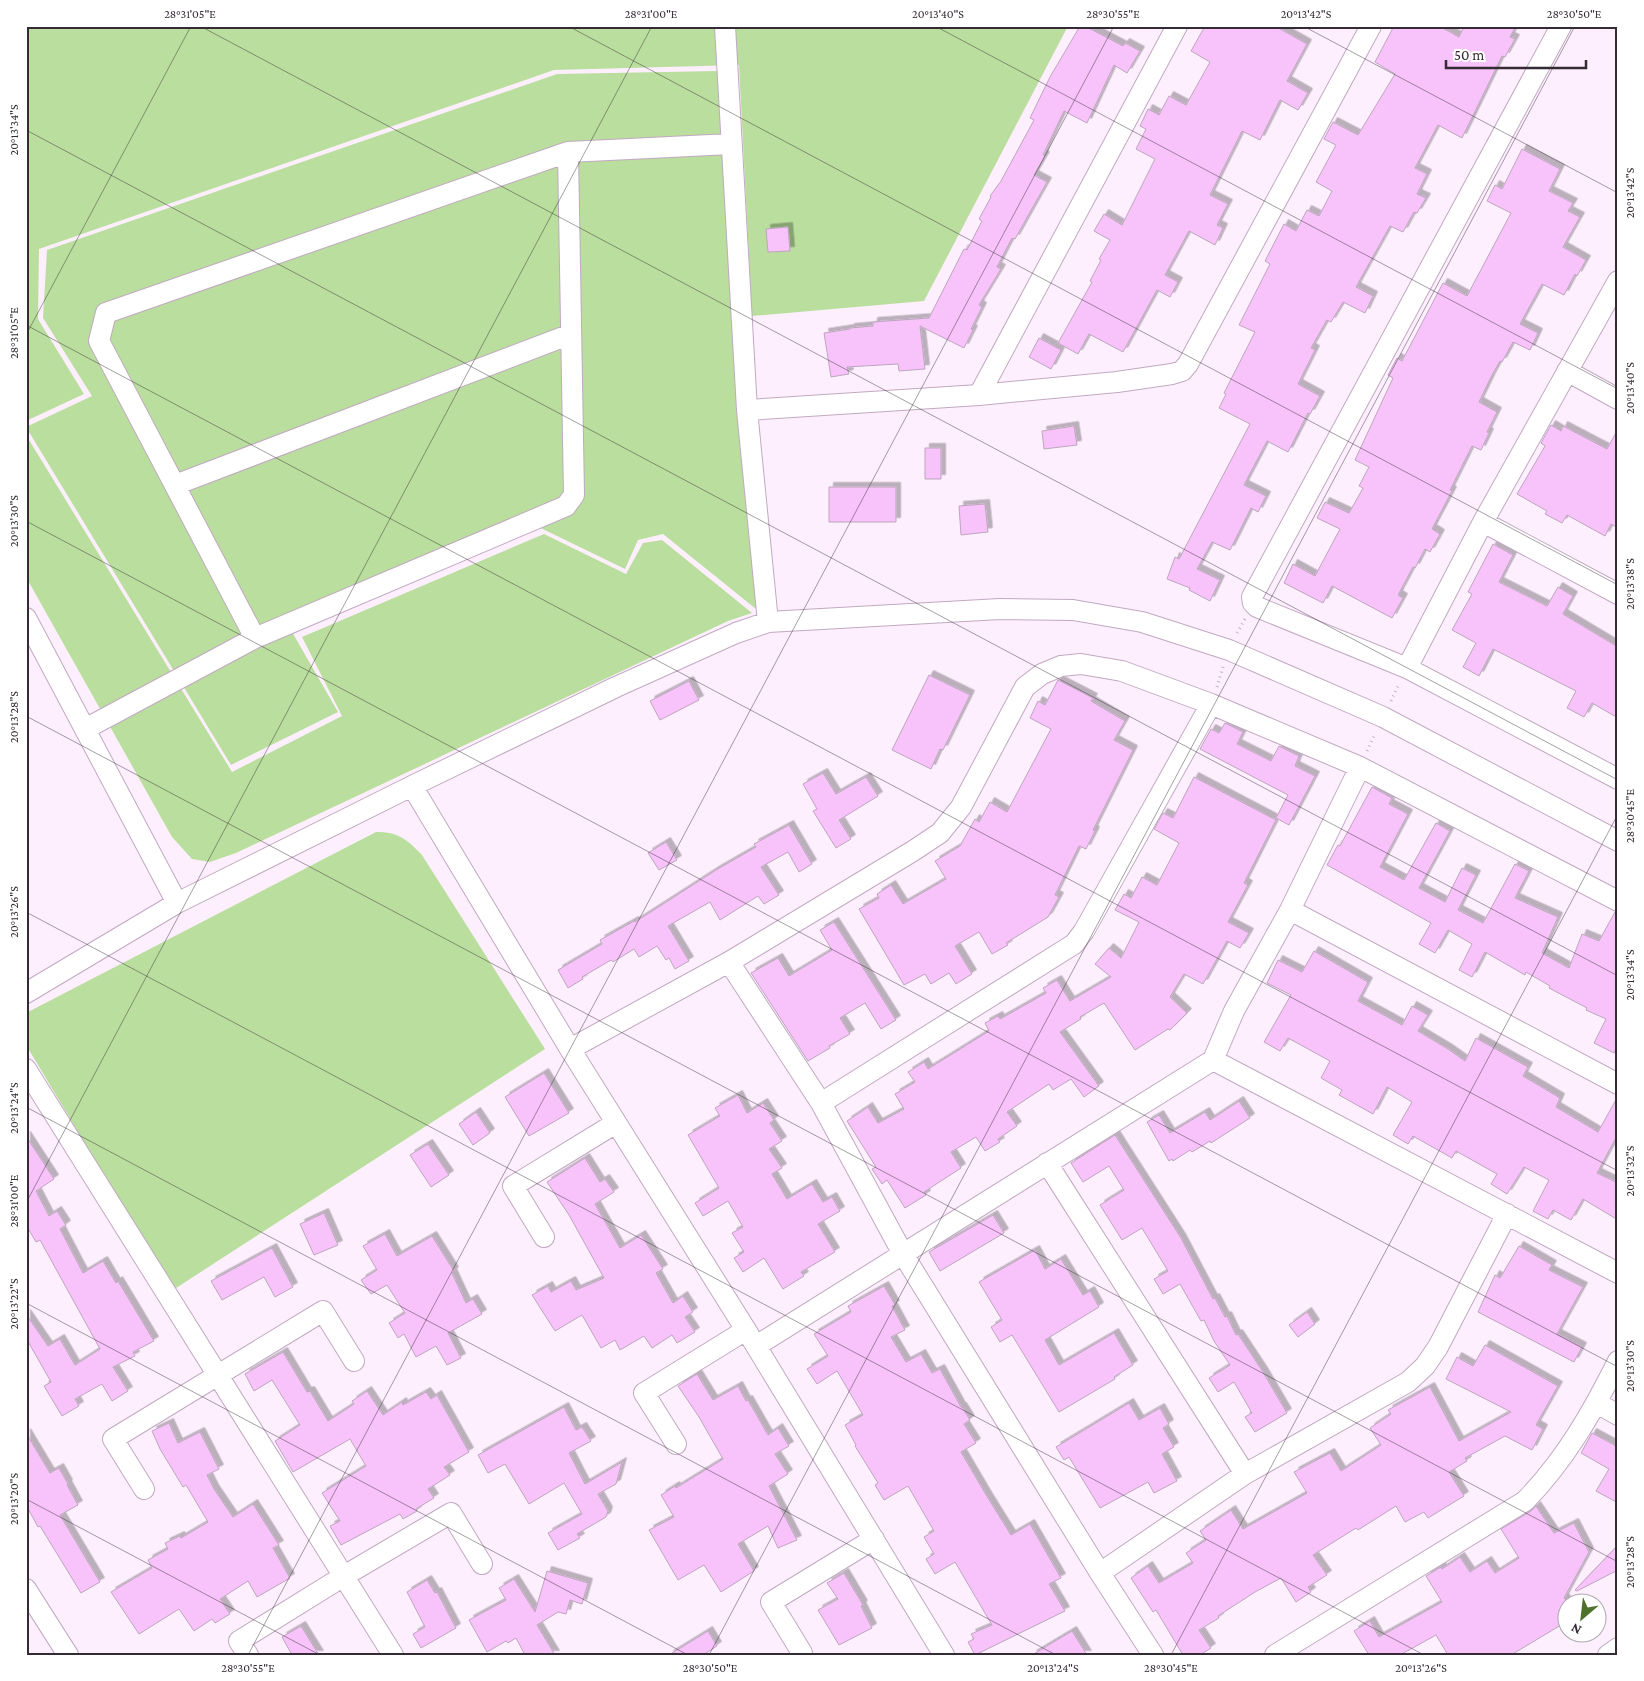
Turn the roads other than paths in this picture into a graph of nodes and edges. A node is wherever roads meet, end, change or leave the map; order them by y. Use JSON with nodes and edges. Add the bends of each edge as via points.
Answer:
{"nodes":[{"id":1,"x":725,"y":26,"type":"edge"},
{"id":2,"x":1177,"y":26,"type":"edge"},
{"id":3,"x":1371,"y":26,"type":"edge"},
{"id":4,"x":1561,"y":26,"type":"edge"},
{"id":5,"x":731,"y":144,"type":"junction"},
{"id":6,"x":568,"y":152,"type":"junction"},
{"id":7,"x":1618,"y":281,"type":"edge"},
{"id":8,"x":571,"y":334,"type":"junction"},
{"id":9,"x":1567,"y":371,"type":"junction"},
{"id":10,"x":979,"y":395,"type":"junction"},
{"id":11,"x":1618,"y":399,"type":"edge"},
{"id":12,"x":747,"y":410,"type":"junction"},
{"id":13,"x":175,"y":485,"type":"junction"},
{"id":14,"x":1483,"y":522,"type":"junction"},
{"id":15,"x":1618,"y":594,"type":"edge"},
{"id":16,"x":26,"y":618,"type":"edge"},
{"id":17,"x":768,"y":622,"type":"junction"},
{"id":18,"x":255,"y":638,"type":"junction"},
{"id":19,"x":1407,"y":668,"type":"junction"},
{"id":20,"x":1212,"y":704,"type":"junction"},
{"id":21,"x":85,"y":730,"type":"junction"},
{"id":22,"x":1360,"y":767,"type":"junction"},
{"id":23,"x":1618,"y":779,"type":"edge"},
{"id":24,"x":412,"y":786,"type":"junction"},
{"id":25,"x":1618,"y":841,"type":"edge"},
{"id":26,"x":1618,"y":901,"type":"edge"},
{"id":27,"x":177,"y":903,"type":"junction"},
{"id":28,"x":1290,"y":910,"type":"junction"},
{"id":29,"x":729,"y":962,"type":"junction"},
{"id":30,"x":26,"y":993,"type":"edge"},
{"id":31,"x":570,"y":1049,"type":"junction"},
{"id":32,"x":1213,"y":1060,"type":"junction"},
{"id":33,"x":26,"y":1069,"type":"edge"},
{"id":34,"x":1618,"y":1084,"type":"edge"},
{"id":35,"x":821,"y":1103,"type":"junction"},
{"id":36,"x":616,"y":1123,"type":"junction"},
{"id":37,"x":1047,"y":1164,"type":"junction"},
{"id":38,"x":1507,"y":1214,"type":"junction"},
{"id":39,"x":544,"y":1237,"type":"dead end"},
{"id":40,"x":902,"y":1254,"type":"junction"},
{"id":41,"x":1618,"y":1273,"type":"edge"},
{"id":42,"x":751,"y":1338,"type":"junction"},
{"id":43,"x":1618,"y":1361,"type":"edge"},
{"id":44,"x":354,"y":1362,"type":"dead end"},
{"id":45,"x":218,"y":1374,"type":"junction"},
{"id":46,"x":1597,"y":1403,"type":"junction"},
{"id":47,"x":1618,"y":1415,"type":"edge"},
{"id":48,"x":676,"y":1444,"type":"dead end"},
{"id":49,"x":1245,"y":1474,"type":"junction"},
{"id":50,"x":144,"y":1490,"type":"dead end"},
{"id":51,"x":874,"y":1539,"type":"junction"},
{"id":52,"x":482,"y":1564,"type":"dead end"},
{"id":53,"x":1100,"y":1573,"type":"junction"},
{"id":54,"x":344,"y":1576,"type":"junction"},
{"id":55,"x":26,"y":1589,"type":"edge"},
{"id":56,"x":1618,"y":1648,"type":"edge"},
{"id":57,"x":802,"y":1653,"type":"dead end"},
{"id":58,"x":68,"y":1655,"type":"edge"},
{"id":59,"x":248,"y":1655,"type":"edge"},
{"id":60,"x":393,"y":1655,"type":"edge"},
{"id":61,"x":944,"y":1655,"type":"edge"},
{"id":62,"x":1154,"y":1655,"type":"edge"},
{"id":63,"x":1275,"y":1655,"type":"edge"},
{"id":64,"x":1608,"y":1655,"type":"edge"}],
"edges":[{"from":1,"to":5,"type":"street"},
{"from":2,"to":10,"type":"street"},
{"from":3,"to":10,"type":"street","via":[[1182,370],[1117,382]]},
{"from":4,"to":19,"type":"street","via":[[1252,597],[1257,607]]},
{"from":5,"to":6,"type":"street"},
{"from":5,"to":12,"type":"street"},
{"from":6,"to":8,"type":"street"},
{"from":6,"to":13,"type":"street","via":[[106,313],[99,341]]},
{"from":7,"to":9,"type":"street"},
{"from":8,"to":13,"type":"street"},
{"from":8,"to":18,"type":"street","via":[[574,495],[566,506]]},
{"from":9,"to":11,"type":"street"},
{"from":9,"to":14,"type":"street"},
{"from":10,"to":12,"type":"street"},
{"from":12,"to":17,"type":"street"},
{"from":13,"to":18,"type":"street"},
{"from":14,"to":15,"type":"street"},
{"from":14,"to":19,"type":"street"},
{"from":16,"to":21,"type":"street"},
{"from":17,"to":24,"type":"street","via":[[625,683]]},
{"from":17,"to":25,"type":"street","via":[[1009,609],[1074,610],[1142,622],[1229,650],[1383,717]]},
{"from":18,"to":21,"type":"street"},
{"from":19,"to":23,"type":"street"},
{"from":20,"to":22,"type":"street"},
{"from":20,"to":29,"type":"street","via":[[1122,671],[1081,664],[1061,666],[1042,674],[1025,687],[961,807],[940,833]]},
{"from":20,"to":35,"type":"street","via":[[1074,944]]},
{"from":21,"to":27,"type":"street"},
{"from":22,"to":26,"type":"street"},
{"from":22,"to":28,"type":"street"},
{"from":24,"to":27,"type":"street"},
{"from":24,"to":31,"type":"street"},
{"from":27,"to":30,"type":"street"},
{"from":28,"to":32,"type":"street","via":[[1234,1011]]},
{"from":28,"to":34,"type":"street"},
{"from":29,"to":31,"type":"street"},
{"from":29,"to":35,"type":"street"},
{"from":31,"to":36,"type":"street"},
{"from":32,"to":37,"type":"street"},
{"from":32,"to":38,"type":"street"},
{"from":33,"to":45,"type":"street"},
{"from":35,"to":40,"type":"street"},
{"from":36,"to":39,"type":"street","via":[[513,1186]]},
{"from":36,"to":42,"type":"street"},
{"from":37,"to":40,"type":"street"},
{"from":37,"to":49,"type":"street"},
{"from":38,"to":41,"type":"street"},
{"from":38,"to":49,"type":"street","via":[[1438,1347],[1420,1371],[1408,1382]]},
{"from":40,"to":42,"type":"street"},
{"from":40,"to":53,"type":"street"},
{"from":42,"to":48,"type":"street","via":[[644,1393]]},
{"from":42,"to":51,"type":"street"},
{"from":43,"to":46,"type":"street"},
{"from":44,"to":45,"type":"street","via":[[322,1311]]},
{"from":45,"to":50,"type":"street","via":[[112,1439]]},
{"from":45,"to":54,"type":"street"},
{"from":46,"to":47,"type":"street"},
{"from":46,"to":63,"type":"street","via":[[1567,1452],[1525,1501]]},
{"from":49,"to":53,"type":"street"},
{"from":51,"to":57,"type":"street","via":[[771,1602]]},
{"from":51,"to":61,"type":"street"},
{"from":52,"to":54,"type":"street","via":[[451,1513]]},
{"from":53,"to":62,"type":"street"},
{"from":54,"to":59,"type":"street","via":[[239,1642]]},
{"from":54,"to":60,"type":"street"},
{"from":55,"to":58,"type":"street"},
{"from":56,"to":64,"type":"street"}]}
